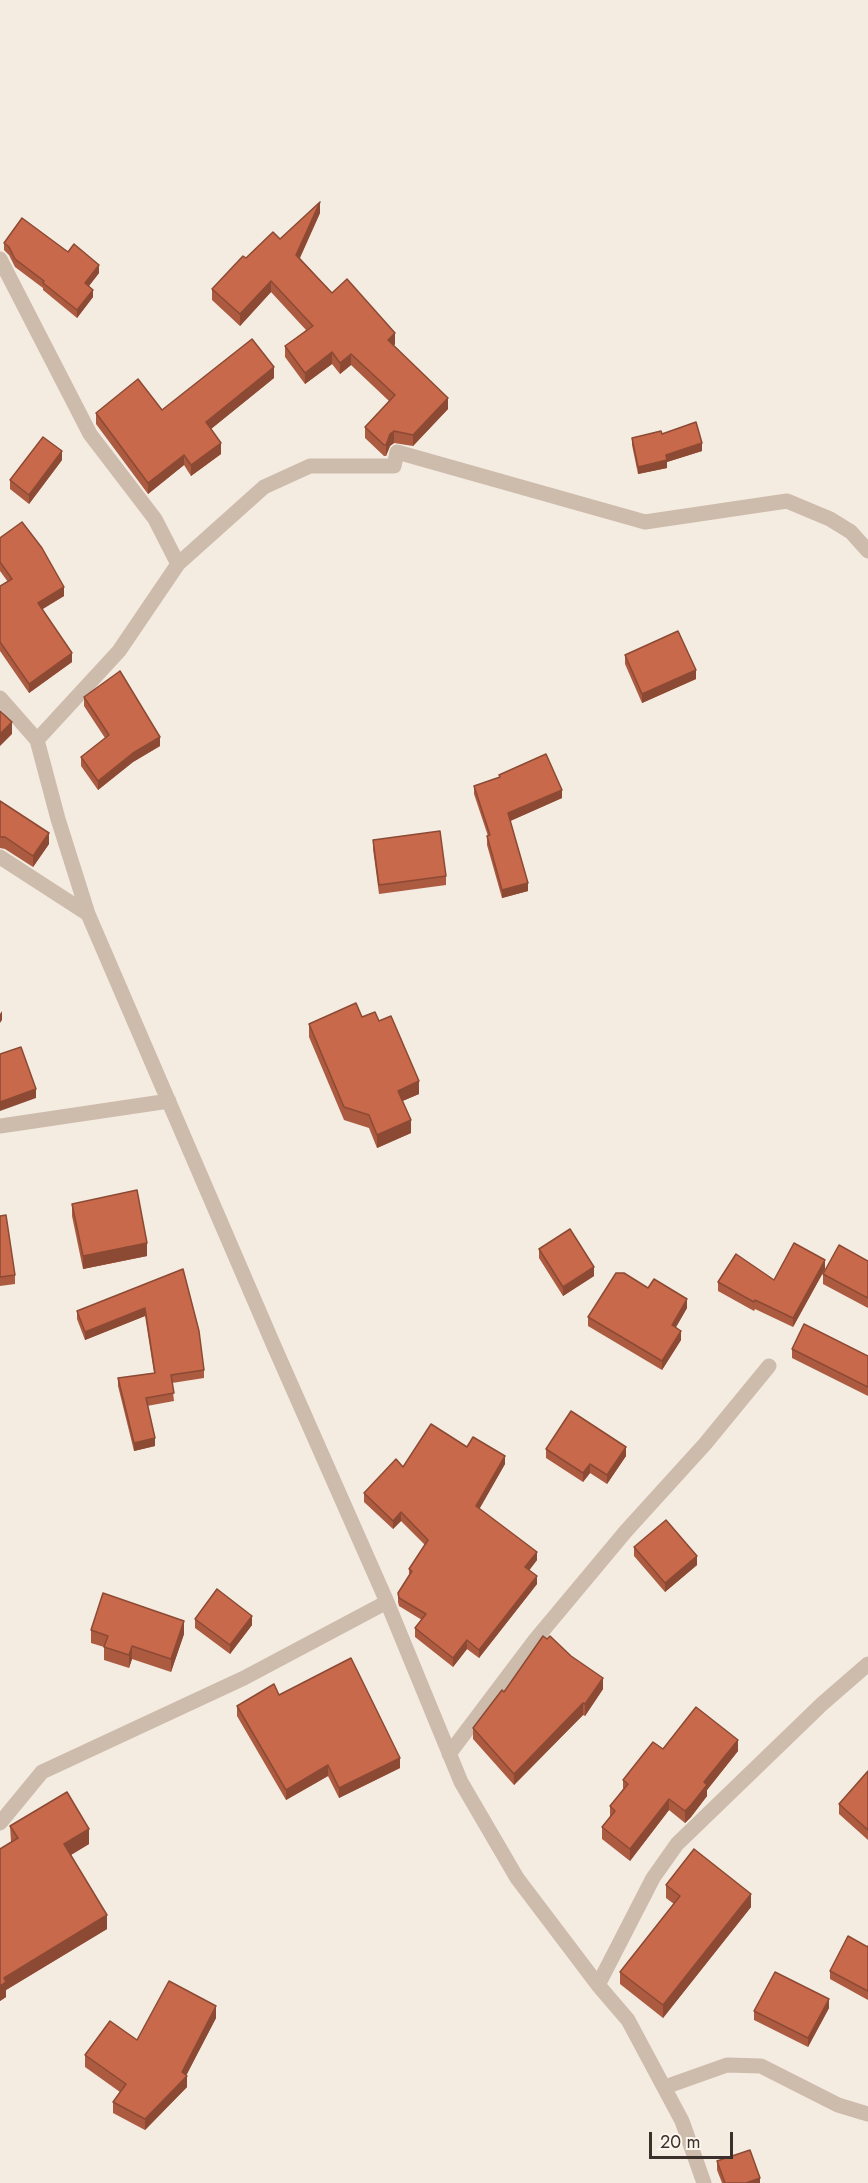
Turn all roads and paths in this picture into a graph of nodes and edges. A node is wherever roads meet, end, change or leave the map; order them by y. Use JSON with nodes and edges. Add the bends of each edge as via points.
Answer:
{"nodes":[{"id":1,"x":0,"y":260,"type":"edge"},
{"id":2,"x":868,"y":551,"type":"edge"},
{"id":3,"x":178,"y":564,"type":"junction"},
{"id":4,"x":0,"y":698,"type":"edge"},
{"id":5,"x":37,"y":740,"type":"junction"},
{"id":6,"x":0,"y":857,"type":"edge"},
{"id":7,"x":88,"y":914,"type":"junction"},
{"id":8,"x":169,"y":1101,"type":"junction"},
{"id":9,"x":0,"y":1126,"type":"edge"},
{"id":10,"x":770,"y":1366,"type":"dead end"},
{"id":11,"x":387,"y":1602,"type":"junction"},
{"id":12,"x":868,"y":1664,"type":"edge"},
{"id":13,"x":449,"y":1754,"type":"junction"},
{"id":14,"x":0,"y":1823,"type":"edge"},
{"id":15,"x":598,"y":1984,"type":"junction"},
{"id":16,"x":665,"y":2087,"type":"junction"},
{"id":17,"x":868,"y":2114,"type":"edge"},
{"id":18,"x":704,"y":2183,"type":"edge"}],
"edges":[{"from":1,"to":3,"type":"street","via":[[90,434],[155,519]]},
{"from":2,"to":3,"type":"street","via":[[852,532],[787,501],[645,522],[397,452],[394,466],[310,466],[264,487]]},
{"from":3,"to":5,"type":"street","via":[[119,651]]},
{"from":4,"to":5,"type":"street"},
{"from":5,"to":7,"type":"street"},
{"from":6,"to":7,"type":"street"},
{"from":7,"to":8,"type":"street"},
{"from":8,"to":9,"type":"street"},
{"from":8,"to":11,"type":"street"},
{"from":10,"to":13,"type":"street","via":[[535,1640]]},
{"from":11,"to":13,"type":"street"},
{"from":11,"to":14,"type":"street","via":[[244,1678],[42,1772]]},
{"from":12,"to":15,"type":"street","via":[[677,1844],[653,1878]]},
{"from":13,"to":15,"type":"street","via":[[517,1878]]},
{"from":15,"to":16,"type":"street","via":[[628,2020]]},
{"from":16,"to":17,"type":"street","via":[[727,2065],[761,2066],[837,2105]]},
{"from":16,"to":18,"type":"street"}]}
